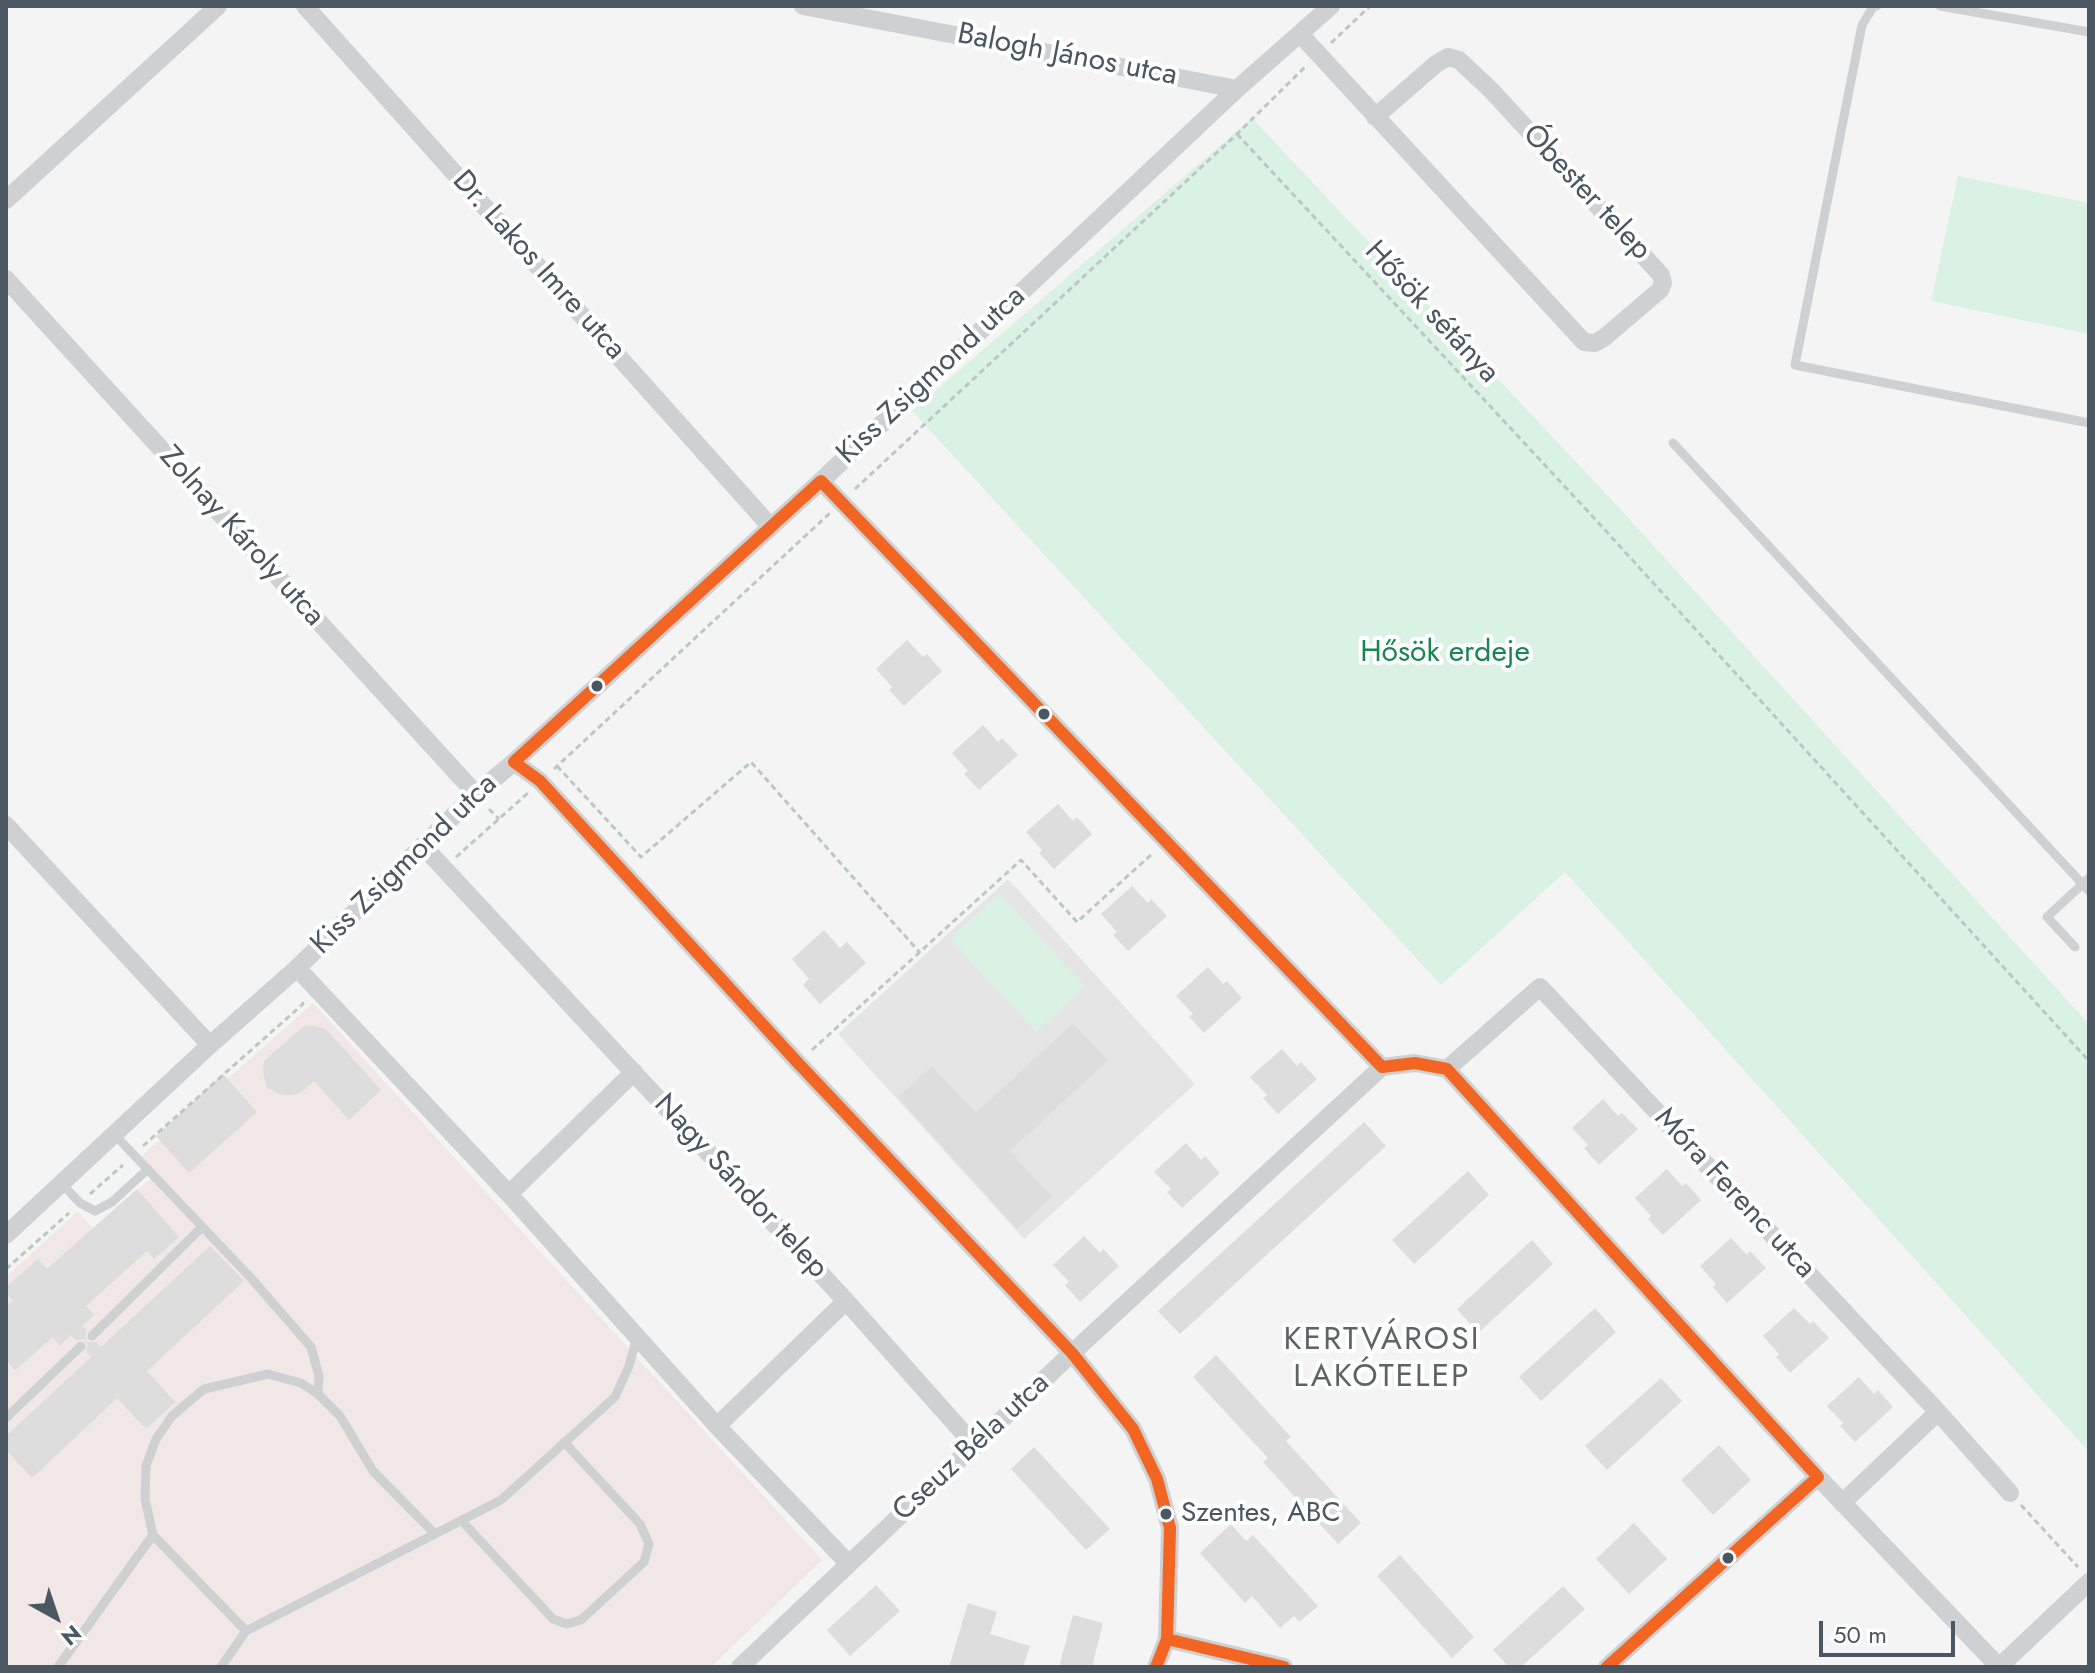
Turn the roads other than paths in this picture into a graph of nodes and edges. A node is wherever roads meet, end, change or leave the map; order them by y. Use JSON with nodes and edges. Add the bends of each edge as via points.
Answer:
{"nodes":[{"id":1,"x":218,"y":6,"type":"edge"},
{"id":2,"x":305,"y":6,"type":"edge"},
{"id":3,"x":803,"y":6,"type":"edge"},
{"id":4,"x":1331,"y":6,"type":"edge"},
{"id":5,"x":1877,"y":6,"type":"edge"},
{"id":6,"x":1940,"y":6,"type":"edge"},
{"id":7,"x":2089,"y":32,"type":"edge"},
{"id":8,"x":1300,"y":34,"type":"junction"},
{"id":9,"x":1237,"y":89,"type":"junction"},
{"id":10,"x":1375,"y":117,"type":"junction"},
{"id":11,"x":6,"y":200,"type":"edge"},
{"id":12,"x":6,"y":279,"type":"edge"},
{"id":13,"x":2089,"y":423,"type":"edge"},
{"id":14,"x":1673,"y":443,"type":"dead end"},
{"id":15,"x":821,"y":481,"type":"junction"},
{"id":16,"x":771,"y":527,"type":"junction"},
{"id":17,"x":514,"y":762,"type":"junction"},
{"id":18,"x":476,"y":794,"type":"junction"},
{"id":19,"x":6,"y":825,"type":"edge"},
{"id":20,"x":423,"y":846,"type":"junction"},
{"id":21,"x":2087,"y":884,"type":"edge"},
{"id":22,"x":2075,"y":947,"type":"dead end"},
{"id":23,"x":300,"y":971,"type":"junction"},
{"id":24,"x":210,"y":1045,"type":"junction"},
{"id":25,"x":1382,"y":1067,"type":"junction"},
{"id":26,"x":1447,"y":1069,"type":"junction"},
{"id":27,"x":634,"y":1072,"type":"junction"},
{"id":28,"x":114,"y":1134,"type":"junction"},
{"id":29,"x":148,"y":1169,"type":"junction"},
{"id":30,"x":61,"y":1183,"type":"junction"},
{"id":31,"x":509,"y":1194,"type":"junction"},
{"id":32,"x":201,"y":1228,"type":"junction"},
{"id":33,"x":6,"y":1235,"type":"edge"},
{"id":34,"x":846,"y":1301,"type":"junction"},
{"id":35,"x":92,"y":1336,"type":"dead end"},
{"id":36,"x":637,"y":1337,"type":"junction"},
{"id":37,"x":81,"y":1346,"type":"dead end"},
{"id":38,"x":1072,"y":1353,"type":"junction"},
{"id":39,"x":318,"y":1394,"type":"junction"},
{"id":40,"x":1938,"y":1412,"type":"junction"},
{"id":41,"x":6,"y":1418,"type":"edge"},
{"id":42,"x":717,"y":1426,"type":"junction"},
{"id":43,"x":564,"y":1442,"type":"junction"},
{"id":44,"x":975,"y":1446,"type":"junction"},
{"id":45,"x":1818,"y":1477,"type":"junction"},
{"id":46,"x":2010,"y":1493,"type":"road end"},
{"id":47,"x":1842,"y":1503,"type":"junction"},
{"id":48,"x":461,"y":1520,"type":"junction"},
{"id":49,"x":434,"y":1533,"type":"junction"},
{"id":50,"x":153,"y":1535,"type":"junction"},
{"id":51,"x":848,"y":1563,"type":"junction"},
{"id":52,"x":2084,"y":1576,"type":"edge"},
{"id":53,"x":246,"y":1631,"type":"junction"},
{"id":54,"x":1167,"y":1639,"type":"junction"},
{"id":55,"x":58,"y":1667,"type":"edge"},
{"id":56,"x":221,"y":1667,"type":"edge"},
{"id":57,"x":740,"y":1667,"type":"edge"},
{"id":58,"x":1156,"y":1667,"type":"edge"},
{"id":59,"x":1284,"y":1667,"type":"edge"},
{"id":60,"x":1607,"y":1667,"type":"edge"},
{"id":61,"x":1999,"y":1667,"type":"edge"}],
"edges":[{"from":1,"to":11,"type":"street"},
{"from":2,"to":16,"type":"street","name":"Dr. Lakos Imre utca"},
{"from":3,"to":9,"type":"street","name":"Balogh János utca"},
{"from":4,"to":8,"type":"street","name":"Kiss Zsigmond utca"},
{"from":5,"to":13,"type":"lane","via":[[1862,25],[1795,365]]},
{"from":6,"to":7,"type":"lane"},
{"from":8,"to":9,"type":"street","name":"Kiss Zsigmond utca"},
{"from":8,"to":10,"type":"street","name":"Óbester telep"},
{"from":9,"to":15,"type":"street","name":"Kiss Zsigmond utca"},
{"from":10,"to":10,"type":"street","name":"Óbester telep","via":[[1436,64],[1448,57],[1459,60],[1661,275],[1660,290],[1605,337],[1584,342]]},
{"from":12,"to":18,"type":"street","name":"Zolnay Károly utca"},
{"from":14,"to":21,"type":"lane"},
{"from":15,"to":16,"type":"street","name":"Kiss Zsigmond utca"},
{"from":15,"to":25,"type":"street"},
{"from":16,"to":17,"type":"street","name":"Kiss Zsigmond utca"},
{"from":17,"to":18,"type":"street","name":"Kiss Zsigmond utca"},
{"from":17,"to":38,"type":"street","via":[[540,781]]},
{"from":18,"to":20,"type":"street","name":"Kiss Zsigmond utca"},
{"from":19,"to":24,"type":"street"},
{"from":20,"to":23,"type":"street","name":"Kiss Zsigmond utca"},
{"from":20,"to":27,"type":"street","name":"Nagy Sándor telep"},
{"from":21,"to":22,"type":"lane","via":[[2047,917]]},
{"from":23,"to":24,"type":"street","name":"Kiss Zsigmond utca"},
{"from":23,"to":31,"type":"street"},
{"from":24,"to":28,"type":"street","name":"Kiss Zsigmond utca"},
{"from":25,"to":26,"type":"street","via":[[1415,1063]]},
{"from":25,"to":38,"type":"street","name":"Cseuz Béla utca"},
{"from":26,"to":40,"type":"street","name":"Móra Ferenc utca","via":[[1540,987]]},
{"from":26,"to":45,"type":"street"},
{"from":27,"to":31,"type":"street","name":"Nagy Sándor telep"},
{"from":27,"to":34,"type":"street","name":"Nagy Sándor telep"},
{"from":28,"to":29,"type":"lane"},
{"from":28,"to":30,"type":"street","name":"Kiss Zsigmond utca"},
{"from":29,"to":30,"type":"lane","via":[[95,1211]]},
{"from":29,"to":32,"type":"lane"},
{"from":30,"to":33,"type":"street","name":"Kiss Zsigmond utca"},
{"from":31,"to":36,"type":"street"},
{"from":32,"to":35,"type":"lane"},
{"from":32,"to":39,"type":"lane","via":[[311,1347]]},
{"from":34,"to":42,"type":"street","name":"Nagy Sándor telep"},
{"from":34,"to":44,"type":"street","name":"Nagy Sándor telep"},
{"from":36,"to":42,"type":"street"},
{"from":36,"to":43,"type":"lane","via":[[615,1397]]},
{"from":37,"to":41,"type":"lane"},
{"from":38,"to":44,"type":"street","name":"Cseuz Béla utca"},
{"from":38,"to":54,"type":"street","via":[[1133,1429],[1157,1479],[1170,1528]]},
{"from":39,"to":49,"type":"lane","via":[[340,1416],[373,1471]]},
{"from":39,"to":50,"type":"lane","via":[[268,1374],[204,1389],[172,1416],[146,1466],[145,1499]]},
{"from":40,"to":46,"type":"street","name":"Móra Ferenc utca"},
{"from":40,"to":47,"type":"street"},
{"from":42,"to":51,"type":"street"},
{"from":43,"to":48,"type":"lane","via":[[501,1500]]},
{"from":43,"to":48,"type":"lane","via":[[640,1524],[649,1544],[644,1562],[581,1620],[567,1624],[553,1619]]},
{"from":44,"to":51,"type":"street","name":"Cseuz Béla utca"},
{"from":45,"to":47,"type":"street"},
{"from":45,"to":60,"type":"street"},
{"from":47,"to":61,"type":"street"},
{"from":48,"to":49,"type":"lane"},
{"from":49,"to":53,"type":"lane"},
{"from":50,"to":53,"type":"lane"},
{"from":50,"to":55,"type":"lane"},
{"from":51,"to":57,"type":"street","name":"Cseuz Béla utca"},
{"from":52,"to":61,"type":"street"},
{"from":53,"to":56,"type":"lane"},
{"from":54,"to":58,"type":"street"},
{"from":54,"to":59,"type":"street"}]}
